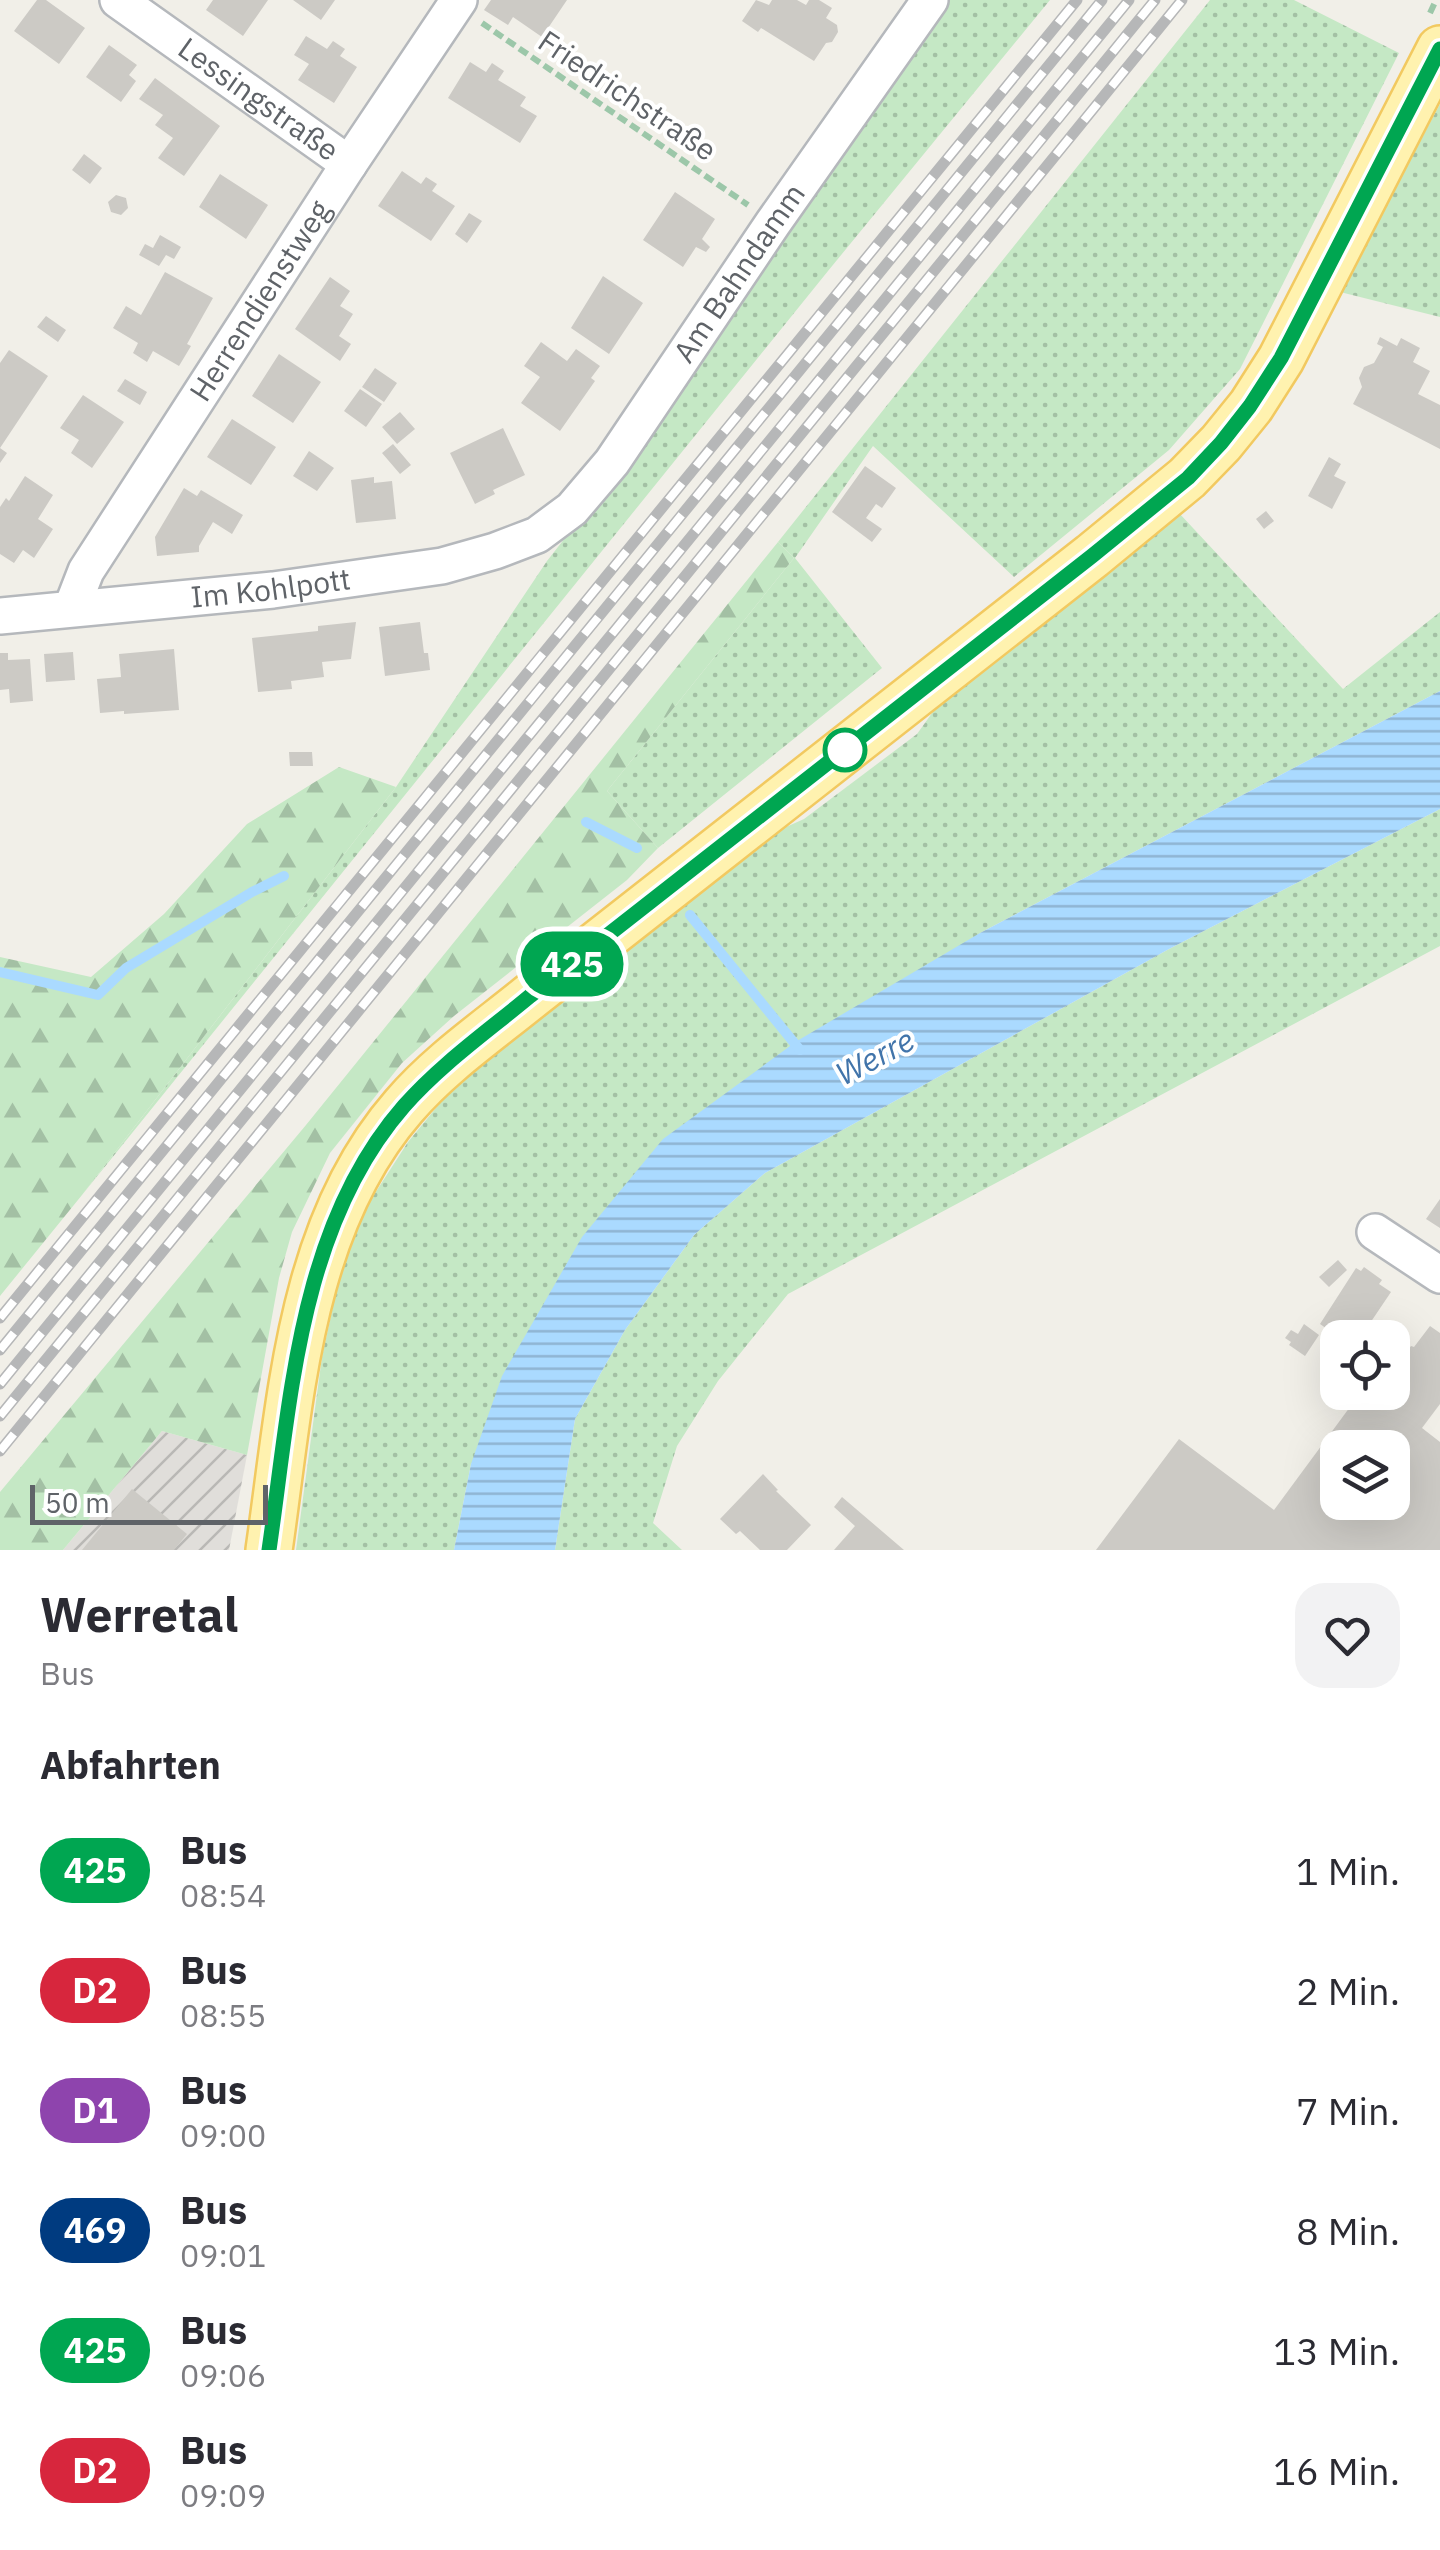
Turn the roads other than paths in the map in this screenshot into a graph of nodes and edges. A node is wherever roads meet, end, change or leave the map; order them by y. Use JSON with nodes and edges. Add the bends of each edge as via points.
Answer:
{"nodes":[{"id":1,"x":118,"y":0,"type":"edge"},
{"id":2,"x":930,"y":0,"type":"edge"},
{"id":3,"x":458,"y":2,"type":"edge"},
{"id":4,"x":1440,"y":49,"type":"edge"},
{"id":5,"x":349,"y":164,"type":"junction"},
{"id":6,"x":538,"y":535,"type":"joint"},
{"id":7,"x":72,"y":608,"type":"junction"},
{"id":8,"x":0,"y":616,"type":"edge"},
{"id":9,"x":1375,"y":1232,"type":"dead end"},
{"id":10,"x":1440,"y":1275,"type":"edge"},
{"id":11,"x":269,"y":1550,"type":"edge"}],
"edges":[{"from":1,"to":5,"type":"street","name":"Lessingstraße"},
{"from":2,"to":6,"type":"street","name":"Am Bahndamm","via":[[612,462],[572,509]]},
{"from":3,"to":5,"type":"street","name":"Herrendienstweg"},
{"from":4,"to":11,"type":"main road","via":[[1281,358],[1188,478],[405,1105],[357,1173],[320,1262],[299,1344]]},
{"from":5,"to":7,"type":"street","name":"Herrendienstweg","via":[[86,571]]},
{"from":6,"to":7,"type":"street","name":"Im Kohlpott","via":[[442,566]]},
{"from":7,"to":8,"type":"street","name":"Im Kohlpott"},
{"from":9,"to":10,"type":"street"}]}
